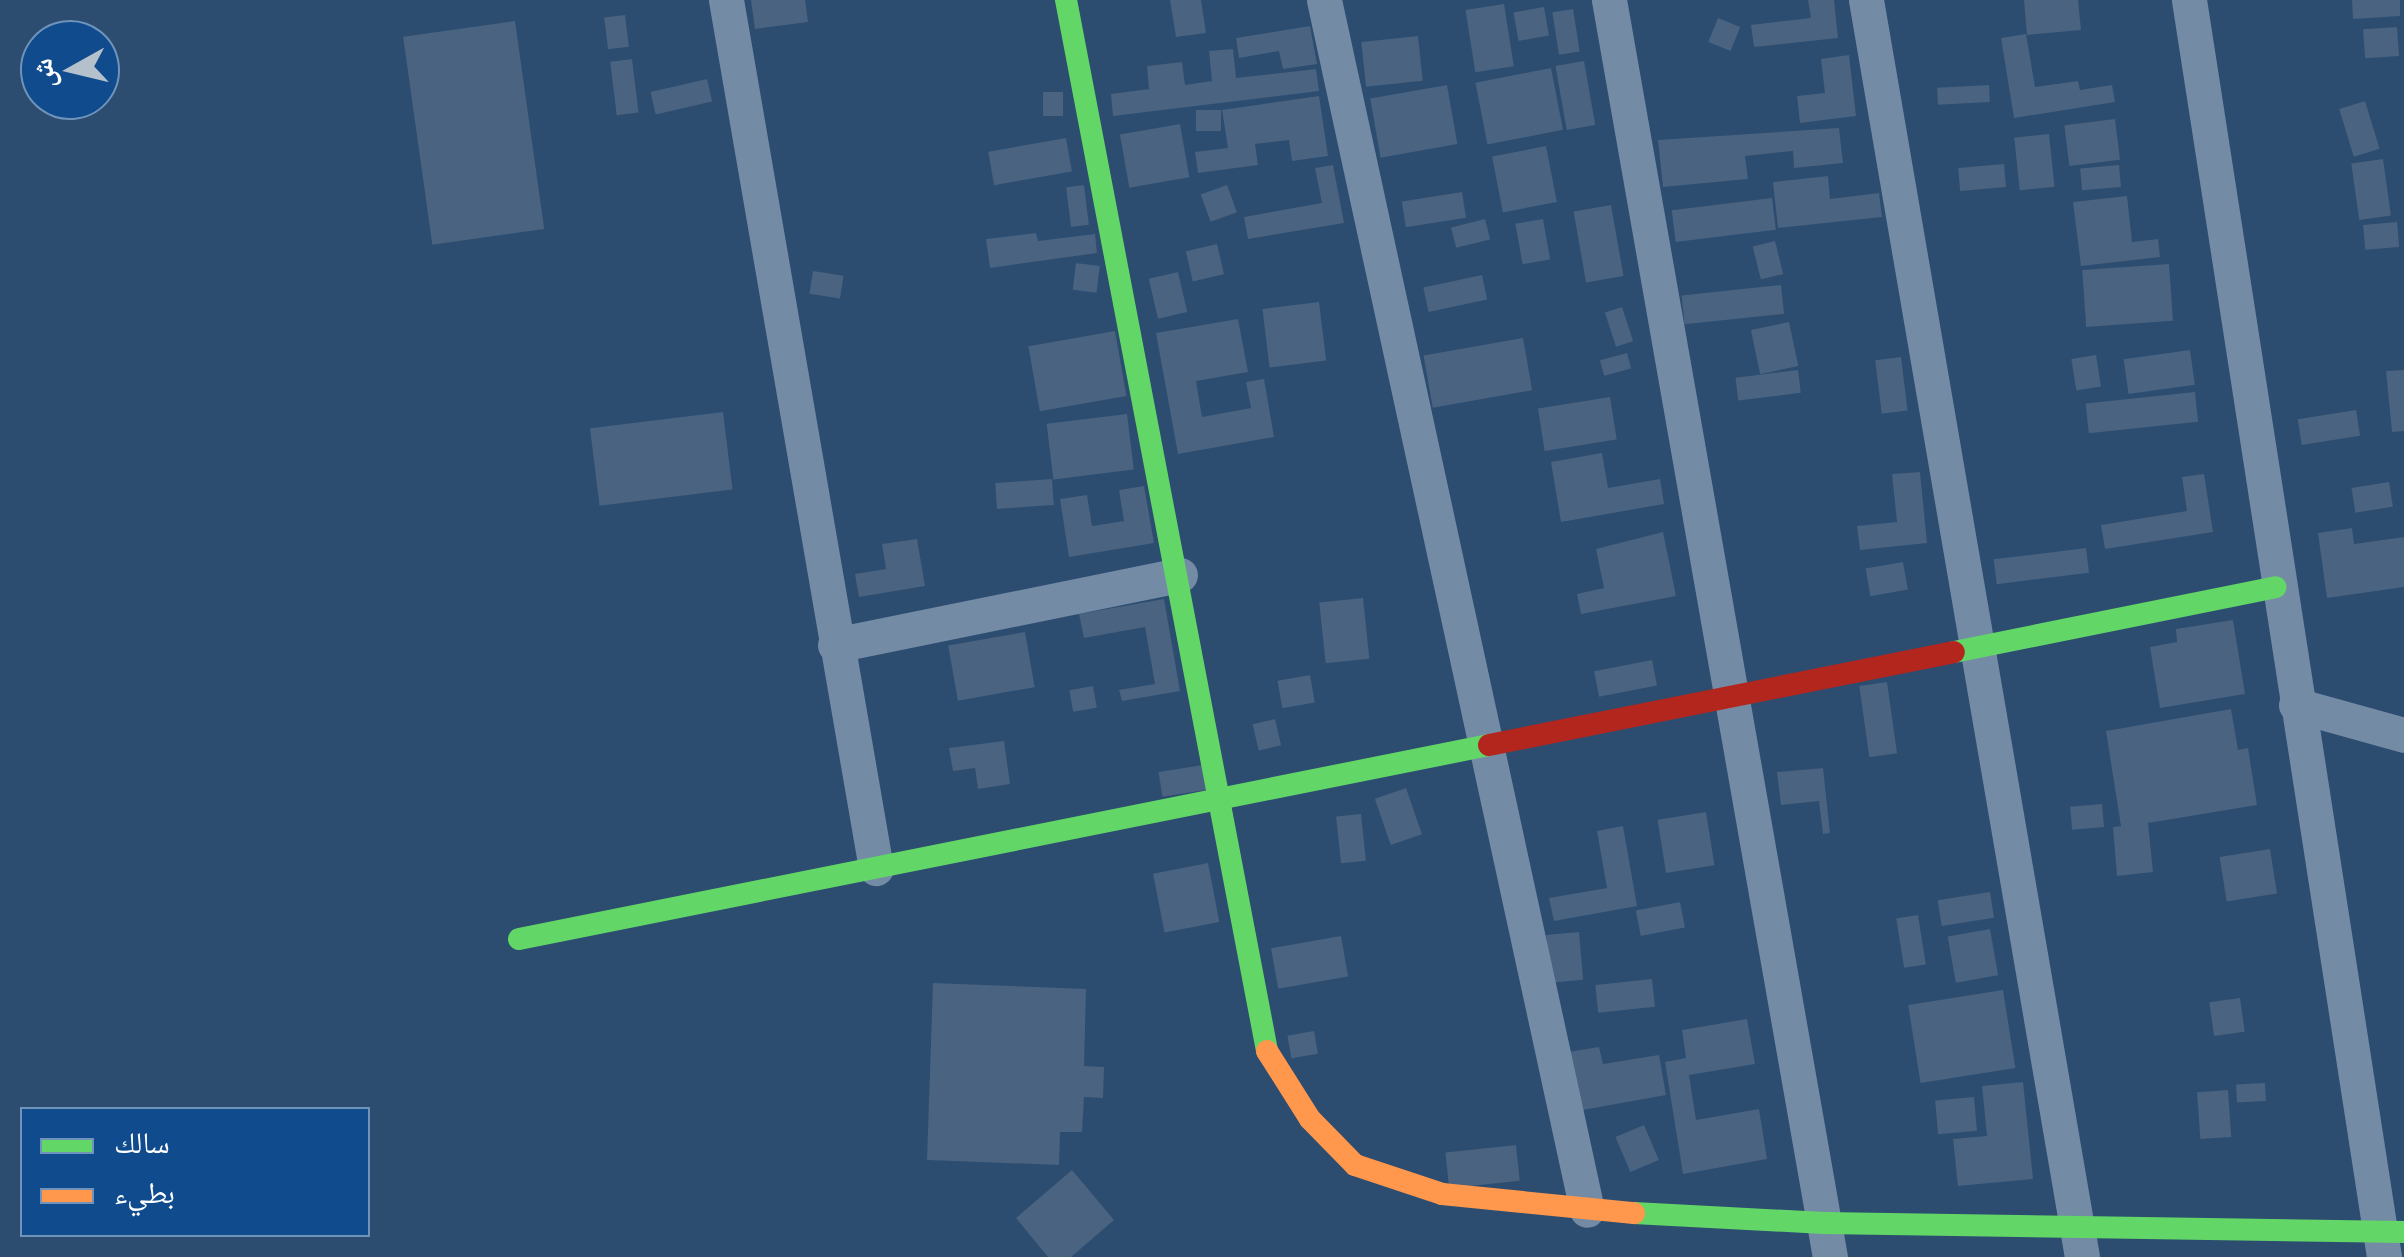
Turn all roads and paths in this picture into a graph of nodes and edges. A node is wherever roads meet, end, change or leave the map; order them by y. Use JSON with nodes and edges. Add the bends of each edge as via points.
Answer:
{"nodes":[{"id":1,"x":726,"y":0,"type":"edge"},
{"id":2,"x":1066,"y":0,"type":"edge"},
{"id":3,"x":1324,"y":0,"type":"edge"},
{"id":4,"x":1609,"y":0,"type":"edge"},
{"id":5,"x":1866,"y":0,"type":"edge"},
{"id":6,"x":2188,"y":0,"type":"edge"},
{"id":7,"x":1180,"y":575,"type":"junction"},
{"id":8,"x":2276,"y":587,"type":"junction"},
{"id":9,"x":834,"y":645,"type":"junction"},
{"id":10,"x":1978,"y":646,"type":"junction"},
{"id":11,"x":1732,"y":696,"type":"junction"},
{"id":12,"x":2296,"y":704,"type":"junction"},
{"id":13,"x":2404,"y":735,"type":"edge"},
{"id":14,"x":1486,"y":745,"type":"junction"},
{"id":15,"x":1220,"y":799,"type":"junction"},
{"id":16,"x":876,"y":868,"type":"junction"},
{"id":17,"x":519,"y":939,"type":"dead end"},
{"id":18,"x":1588,"y":1210,"type":"junction"},
{"id":19,"x":1827,"y":1240,"type":"edge"},
{"id":20,"x":2390,"y":1241,"type":"edge"},
{"id":21,"x":2079,"y":1242,"type":"edge"}],
"edges":[{"from":1,"to":9,"type":"street"},
{"from":2,"to":7,"type":"street"},
{"from":3,"to":14,"type":"street"},
{"from":4,"to":11,"type":"street"},
{"from":5,"to":10,"type":"street"},
{"from":6,"to":8,"type":"street"},
{"from":7,"to":9,"type":"street"},
{"from":7,"to":15,"type":"street"},
{"from":8,"to":10,"type":"street"},
{"from":8,"to":12,"type":"street"},
{"from":9,"to":16,"type":"street"},
{"from":10,"to":11,"type":"street"},
{"from":10,"to":21,"type":"street"},
{"from":11,"to":14,"type":"street"},
{"from":11,"to":19,"type":"street"},
{"from":12,"to":13,"type":"street"},
{"from":12,"to":20,"type":"street"},
{"from":14,"to":15,"type":"street"},
{"from":14,"to":18,"type":"street"},
{"from":15,"to":16,"type":"street"},
{"from":15,"to":18,"type":"street","via":[[1268,1056],[1310,1119],[1355,1165],[1442,1194]]},
{"from":16,"to":17,"type":"street"},
{"from":18,"to":19,"type":"street"},
{"from":19,"to":21,"type":"street"},
{"from":20,"to":21,"type":"street"}]}
